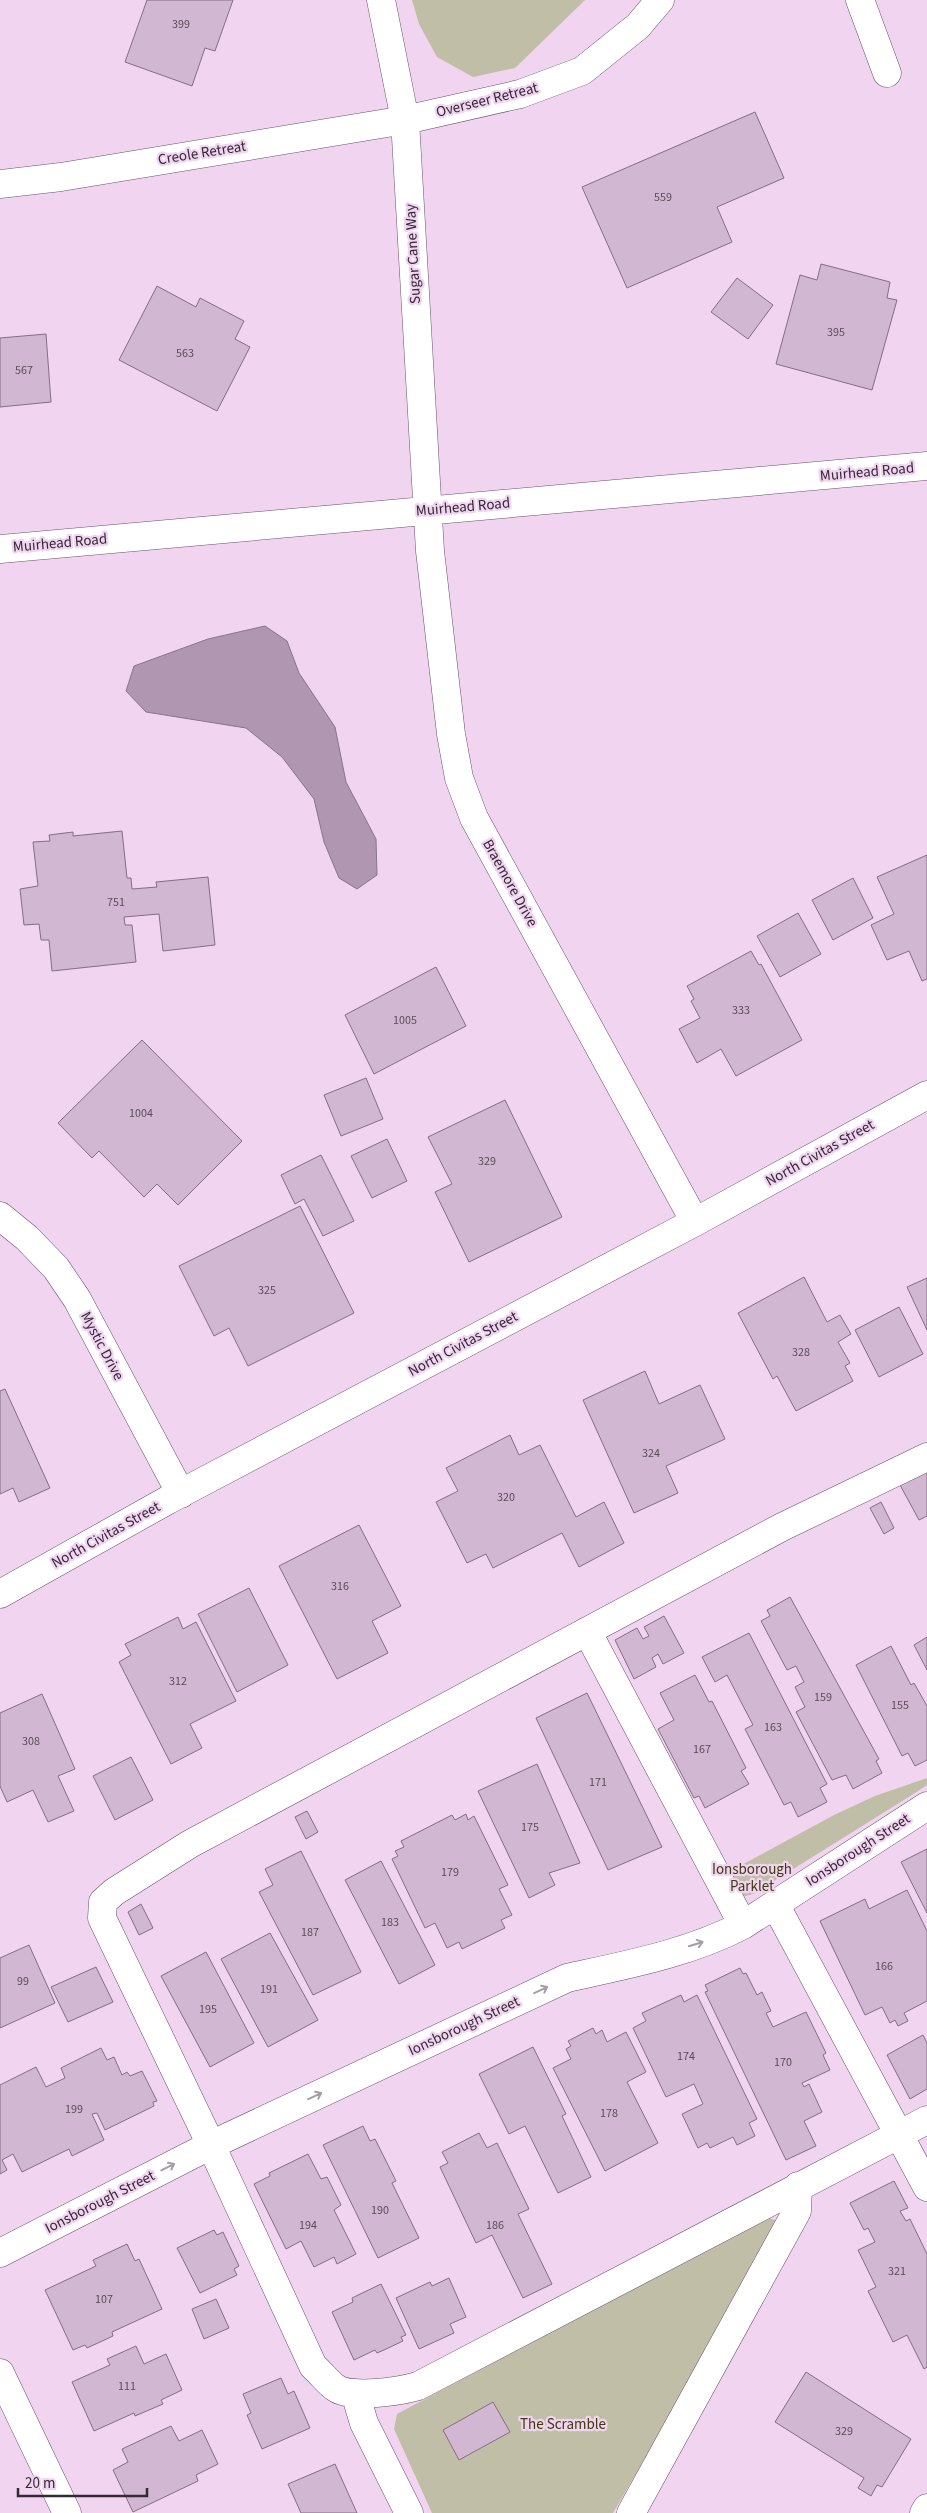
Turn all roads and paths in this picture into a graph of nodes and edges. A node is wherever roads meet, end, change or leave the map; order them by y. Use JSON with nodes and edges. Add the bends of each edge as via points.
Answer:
{"nodes":[{"id":1,"x":381,"y":0,"type":"edge"},
{"id":2,"x":660,"y":0,"type":"edge"},
{"id":3,"x":860,"y":0,"type":"edge"},
{"id":4,"x":886,"y":73,"type":"dead end"},
{"id":5,"x":404,"y":120,"type":"junction"},
{"id":6,"x":0,"y":184,"type":"edge"},
{"id":7,"x":927,"y":466,"type":"edge"},
{"id":8,"x":428,"y":510,"type":"junction"},
{"id":9,"x":0,"y":549,"type":"edge"},
{"id":10,"x":927,"y":1095,"type":"edge"},
{"id":11,"x":0,"y":1216,"type":"edge"},
{"id":12,"x":695,"y":1222,"type":"junction"},
{"id":13,"x":927,"y":1456,"type":"edge"},
{"id":14,"x":181,"y":1494,"type":"junction"},
{"id":15,"x":0,"y":1594,"type":"edge"},
{"id":16,"x":587,"y":1631,"type":"junction"},
{"id":17,"x":927,"y":1806,"type":"edge"},
{"id":18,"x":775,"y":1904,"type":"junction"},
{"id":19,"x":743,"y":1924,"type":"junction"},
{"id":20,"x":927,"y":2120,"type":"edge"},
{"id":21,"x":900,"y":2134,"type":"junction"},
{"id":22,"x":211,"y":2145,"type":"junction"},
{"id":23,"x":798,"y":2186,"type":"junction"},
{"id":24,"x":927,"y":2187,"type":"edge"},
{"id":25,"x":0,"y":2252,"type":"edge"},
{"id":26,"x":0,"y":2372,"type":"edge"},
{"id":27,"x":355,"y":2392,"type":"junction"},
{"id":28,"x":927,"y":2508,"type":"edge"},
{"id":29,"x":67,"y":2513,"type":"edge"},
{"id":30,"x":409,"y":2513,"type":"edge"},
{"id":31,"x":631,"y":2513,"type":"edge"},
{"id":32,"x":924,"y":2513,"type":"edge"}],
"edges":[{"from":1,"to":5,"type":"street","name":"Sugar Cane Way"},
{"from":2,"to":5,"type":"street","name":"Overseer Retreat","via":[[638,26],[582,72],[520,94]]},
{"from":3,"to":4,"type":"street"},
{"from":5,"to":6,"type":"street","name":"Creole Retreat","via":[[61,177]]},
{"from":5,"to":8,"type":"street","name":"Sugar Cane Way"},
{"from":7,"to":8,"type":"street","name":"Muirhead Road"},
{"from":8,"to":9,"type":"street","name":"Muirhead Road"},
{"from":8,"to":12,"type":"street","name":"Braemore Drive","via":[[451,734],[459,778],[474,818]]},
{"from":10,"to":12,"type":"street","name":"North Civitas Street"},
{"from":11,"to":14,"type":"street","name":"Mystic Drive","via":[[28,1238],[56,1268],[77,1299]]},
{"from":12,"to":14,"type":"street","name":"North Civitas Street"},
{"from":13,"to":16,"type":"street","via":[[782,1527]]},
{"from":14,"to":15,"type":"street","name":"North Civitas Street"},
{"from":16,"to":19,"type":"street"},
{"from":16,"to":22,"type":"street","via":[[190,1844],[103,1902],[102,1918]]},
{"from":17,"to":18,"type":"street","name":"Ionsborough Street"},
{"from":18,"to":19,"type":"street","name":"Ionsborough Street"},
{"from":18,"to":21,"type":"street"},
{"from":22,"to":19,"type":"street","name":"Ionsborough Street","one_way":true,"via":[[567,1978],[631,1964],[721,1936]]},
{"from":20,"to":21,"type":"street"},
{"from":21,"to":23,"type":"street"},
{"from":21,"to":24,"type":"street"},
{"from":25,"to":22,"type":"street","name":"Ionsborough Street","one_way":true},
{"from":22,"to":27,"type":"street","via":[[314,2366],[337,2389]]},
{"from":23,"to":27,"type":"street","via":[[418,2386],[399,2391]]},
{"from":23,"to":31,"type":"street","via":[[797,2211]]},
{"from":26,"to":29,"type":"street"},
{"from":27,"to":30,"type":"street","via":[[364,2423]]},
{"from":28,"to":32,"type":"street"}]}
